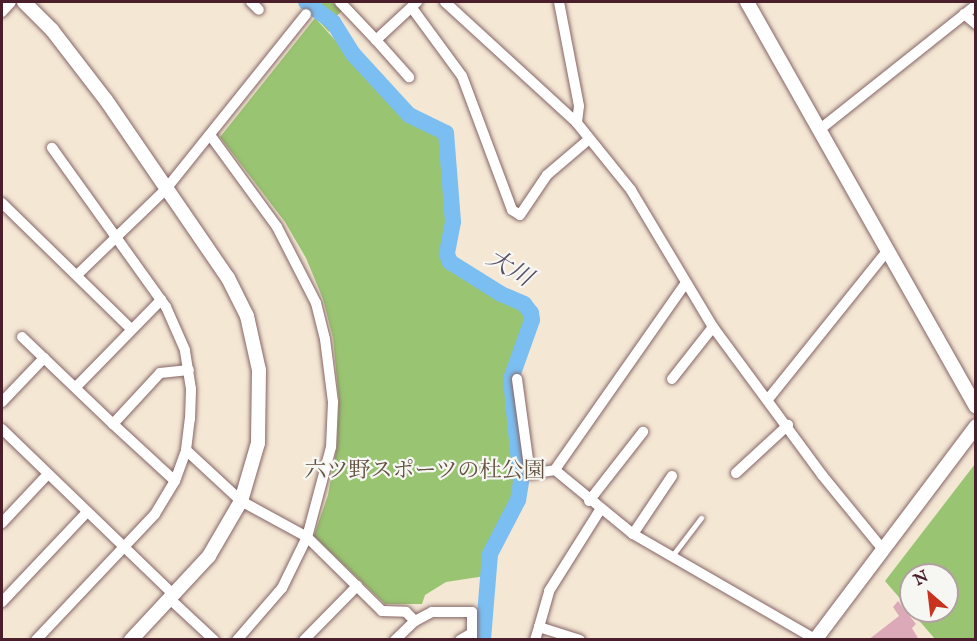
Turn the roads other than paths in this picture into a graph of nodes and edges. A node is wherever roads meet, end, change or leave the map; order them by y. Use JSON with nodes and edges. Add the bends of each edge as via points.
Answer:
{"nodes":[{"id":1,"x":11,"y":2,"type":"edge"},
{"id":2,"x":340,"y":2,"type":"edge"},
{"id":3,"x":446,"y":2,"type":"edge"},
{"id":4,"x":559,"y":2,"type":"edge"},
{"id":5,"x":750,"y":3,"type":"edge"},
{"id":6,"x":32,"y":4,"type":"edge"},
{"id":7,"x":415,"y":5,"type":"edge"},
{"id":8,"x":975,"y":6,"type":"edge"},
{"id":9,"x":2,"y":12,"type":"edge"},
{"id":10,"x":306,"y":14,"type":"dead end"},
{"id":11,"x":964,"y":14,"type":"junction"},
{"id":12,"x":975,"y":24,"type":"edge"},
{"id":13,"x":376,"y":40,"type":"junction"},
{"id":14,"x":409,"y":77,"type":"dead end"},
{"id":15,"x":577,"y":123,"type":"junction"},
{"id":16,"x":819,"y":130,"type":"junction"},
{"id":17,"x":210,"y":135,"type":"junction"},
{"id":18,"x":588,"y":140,"type":"junction"},
{"id":19,"x":52,"y":148,"type":"dead end"},
{"id":20,"x":166,"y":189,"type":"junction"},
{"id":21,"x":2,"y":203,"type":"edge"},
{"id":22,"x":117,"y":237,"type":"junction"},
{"id":23,"x":888,"y":250,"type":"junction"},
{"id":24,"x":77,"y":276,"type":"junction"},
{"id":25,"x":685,"y":284,"type":"junction"},
{"id":26,"x":161,"y":300,"type":"junction"},
{"id":27,"x":713,"y":327,"type":"junction"},
{"id":28,"x":132,"y":328,"type":"junction"},
{"id":29,"x":22,"y":337,"type":"dead end"},
{"id":30,"x":44,"y":358,"type":"junction"},
{"id":31,"x":189,"y":370,"type":"junction"},
{"id":32,"x":517,"y":379,"type":"dead end"},
{"id":33,"x":672,"y":379,"type":"dead end"},
{"id":34,"x":76,"y":387,"type":"junction"},
{"id":35,"x":769,"y":398,"type":"junction"},
{"id":36,"x":2,"y":402,"type":"edge"},
{"id":37,"x":975,"y":407,"type":"edge"},
{"id":38,"x":112,"y":424,"type":"junction"},
{"id":39,"x":788,"y":425,"type":"junction"},
{"id":40,"x":975,"y":426,"type":"edge"},
{"id":41,"x":2,"y":429,"type":"edge"},
{"id":42,"x":643,"y":432,"type":"dead end"},
{"id":43,"x":186,"y":450,"type":"junction"},
{"id":44,"x":555,"y":470,"type":"junction"},
{"id":45,"x":736,"y":473,"type":"dead end"},
{"id":46,"x":48,"y":474,"type":"junction"},
{"id":47,"x":672,"y":476,"type":"dead end"},
{"id":48,"x":175,"y":481,"type":"junction"},
{"id":49,"x":241,"y":501,"type":"junction"},
{"id":50,"x":590,"y":501,"type":"junction"},
{"id":51,"x":600,"y":510,"type":"junction"},
{"id":52,"x":87,"y":512,"type":"junction"},
{"id":53,"x":4,"y":516,"type":"edge"},
{"id":54,"x":701,"y":518,"type":"dead end"},
{"id":55,"x":633,"y":534,"type":"junction"},
{"id":56,"x":307,"y":537,"type":"junction"},
{"id":57,"x":123,"y":547,"type":"junction"},
{"id":58,"x":881,"y":547,"type":"junction"},
{"id":59,"x":671,"y":557,"type":"junction"},
{"id":60,"x":357,"y":586,"type":"junction"},
{"id":61,"x":172,"y":597,"type":"junction"},
{"id":62,"x":2,"y":602,"type":"edge"},
{"id":63,"x":415,"y":621,"type":"junction"},
{"id":64,"x":539,"y":627,"type":"junction"},
{"id":65,"x":472,"y":636,"type":"edge"},
{"id":66,"x":819,"y":638,"type":"edge"},
{"id":67,"x":36,"y":639,"type":"edge"},
{"id":68,"x":131,"y":639,"type":"edge"},
{"id":69,"x":214,"y":639,"type":"edge"},
{"id":70,"x":237,"y":639,"type":"edge"},
{"id":71,"x":304,"y":639,"type":"edge"},
{"id":72,"x":395,"y":639,"type":"edge"},
{"id":73,"x":460,"y":639,"type":"edge"},
{"id":74,"x":535,"y":639,"type":"edge"},
{"id":75,"x":580,"y":639,"type":"edge"}],
"edges":[{"from":1,"to":9,"type":"street"},
{"from":2,"to":13,"type":"street"},
{"from":3,"to":15,"type":"street"},
{"from":4,"to":15,"type":"street","via":[[579,106]]},
{"from":5,"to":16,"type":"street"},
{"from":6,"to":20,"type":"street","via":[[106,100]]},
{"from":7,"to":13,"type":"street"},
{"from":7,"to":18,"type":"street","via":[[462,76],[512,210],[520,215],[529,196],[547,175]]},
{"from":8,"to":11,"type":"street"},
{"from":10,"to":17,"type":"street"},
{"from":11,"to":12,"type":"street"},
{"from":11,"to":16,"type":"street"},
{"from":13,"to":14,"type":"street"},
{"from":15,"to":18,"type":"street"},
{"from":16,"to":23,"type":"street"},
{"from":17,"to":20,"type":"street"},
{"from":17,"to":56,"type":"street","via":[[277,227],[316,303],[325,339],[333,402],[331,447]]},
{"from":18,"to":25,"type":"street","via":[[642,207]]},
{"from":19,"to":22,"type":"street"},
{"from":20,"to":22,"type":"street"},
{"from":20,"to":49,"type":"street","via":[[228,278],[247,316],[259,370],[261,406],[258,442]]},
{"from":21,"to":24,"type":"street"},
{"from":22,"to":24,"type":"street"},
{"from":22,"to":26,"type":"street"},
{"from":23,"to":35,"type":"street"},
{"from":23,"to":37,"type":"street"},
{"from":24,"to":28,"type":"street"},
{"from":25,"to":27,"type":"street"},
{"from":25,"to":44,"type":"street"},
{"from":26,"to":28,"type":"street"},
{"from":26,"to":31,"type":"street","via":[[176,327]]},
{"from":27,"to":33,"type":"street"},
{"from":27,"to":35,"type":"street"},
{"from":28,"to":34,"type":"street"},
{"from":29,"to":30,"type":"street"},
{"from":30,"to":34,"type":"street"},
{"from":30,"to":36,"type":"street"},
{"from":31,"to":38,"type":"street","via":[[160,373]]},
{"from":31,"to":43,"type":"street"},
{"from":32,"to":44,"type":"street","via":[[530,474]]},
{"from":34,"to":38,"type":"street"},
{"from":35,"to":39,"type":"street"},
{"from":38,"to":48,"type":"street"},
{"from":39,"to":45,"type":"street"},
{"from":39,"to":58,"type":"street","via":[[822,475]]},
{"from":40,"to":58,"type":"street"},
{"from":41,"to":46,"type":"street"},
{"from":42,"to":50,"type":"street"},
{"from":43,"to":48,"type":"street"},
{"from":43,"to":49,"type":"street"},
{"from":44,"to":50,"type":"street"},
{"from":46,"to":52,"type":"street"},
{"from":46,"to":53,"type":"street"},
{"from":47,"to":55,"type":"street"},
{"from":48,"to":57,"type":"street","via":[[155,514]]},
{"from":49,"to":56,"type":"street"},
{"from":49,"to":61,"type":"street","via":[[209,556]]},
{"from":50,"to":51,"type":"street"},
{"from":51,"to":55,"type":"street"},
{"from":51,"to":64,"type":"street","via":[[549,591]]},
{"from":52,"to":57,"type":"street"},
{"from":52,"to":62,"type":"street"},
{"from":54,"to":59,"type":"lane"},
{"from":55,"to":59,"type":"street"},
{"from":56,"to":60,"type":"street"},
{"from":56,"to":70,"type":"street","via":[[282,588]]},
{"from":57,"to":61,"type":"street"},
{"from":57,"to":67,"type":"street"},
{"from":58,"to":66,"type":"street"},
{"from":59,"to":66,"type":"street"},
{"from":60,"to":63,"type":"street","via":[[382,611],[406,612]]},
{"from":60,"to":71,"type":"street"},
{"from":61,"to":68,"type":"street"},
{"from":61,"to":69,"type":"street"},
{"from":63,"to":65,"type":"street","via":[[432,612],[472,612]]},
{"from":63,"to":72,"type":"street"},
{"from":64,"to":74,"type":"street"},
{"from":64,"to":75,"type":"street"},
{"from":65,"to":73,"type":"street"}]}
